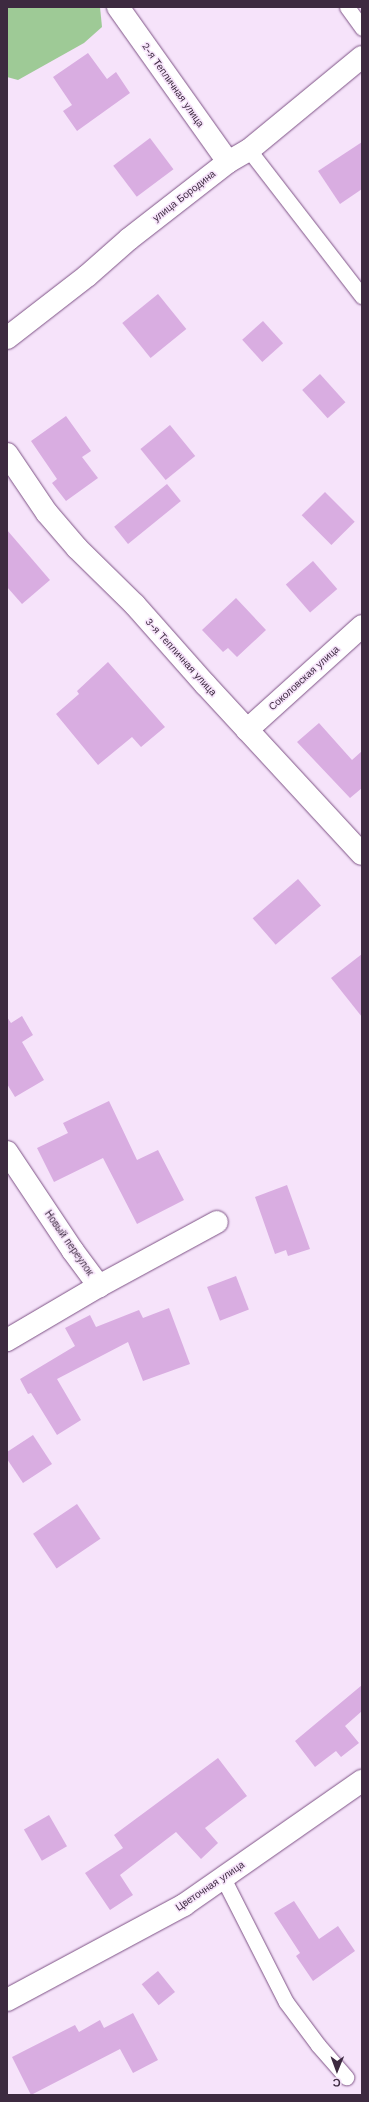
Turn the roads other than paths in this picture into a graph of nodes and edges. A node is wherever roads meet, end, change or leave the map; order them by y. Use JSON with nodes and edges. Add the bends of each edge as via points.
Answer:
{"nodes":[{"id":1,"x":118,"y":7,"type":"edge"},
{"id":2,"x":347,"y":7,"type":"edge"},
{"id":3,"x":362,"y":28,"type":"edge"},
{"id":4,"x":362,"y":57,"type":"edge"},
{"id":5,"x":249,"y":150,"type":"junction"},
{"id":6,"x":228,"y":162,"type":"junction"},
{"id":7,"x":362,"y":296,"type":"edge"},
{"id":8,"x":7,"y":338,"type":"edge"},
{"id":9,"x":7,"y":454,"type":"edge"},
{"id":10,"x":362,"y":626,"type":"edge"},
{"id":11,"x":247,"y":730,"type":"junction"},
{"id":12,"x":362,"y":854,"type":"edge"},
{"id":13,"x":7,"y":1152,"type":"edge"},
{"id":14,"x":217,"y":1222,"type":"dead end"},
{"id":15,"x":99,"y":1286,"type":"junction"},
{"id":16,"x":7,"y":1340,"type":"edge"},
{"id":17,"x":362,"y":1781,"type":"edge"},
{"id":18,"x":223,"y":1878,"type":"junction"},
{"id":19,"x":7,"y":2000,"type":"edge"},
{"id":20,"x":346,"y":2077,"type":"dead end"}],
"edges":[{"from":1,"to":6,"type":"street","name":"2-я Тепличная улица"},
{"from":2,"to":3,"type":"lane"},
{"from":4,"to":5,"type":"street","name":"улица Бородина"},
{"from":5,"to":6,"type":"street","name":"улица Бородина"},
{"from":5,"to":7,"type":"lane"},
{"from":6,"to":8,"type":"street","name":"улица Бородина"},
{"from":9,"to":11,"type":"street","name":"3-я Тепличная улица","via":[[47,513],[77,548],[135,605]]},
{"from":10,"to":11,"type":"street","name":"Соколовская улица"},
{"from":11,"to":12,"type":"street","name":"3-я Тепличная улица"},
{"from":13,"to":15,"type":"street","name":"Новый переулок"},
{"from":14,"to":15,"type":"street"},
{"from":15,"to":16,"type":"street","name":"Новый переулок"},
{"from":17,"to":18,"type":"street","name":"Цветочная улица"},
{"from":18,"to":19,"type":"street","name":"Цветочная улица","via":[[184,1905]]},
{"from":18,"to":20,"type":"lane","via":[[286,2002]]}]}
